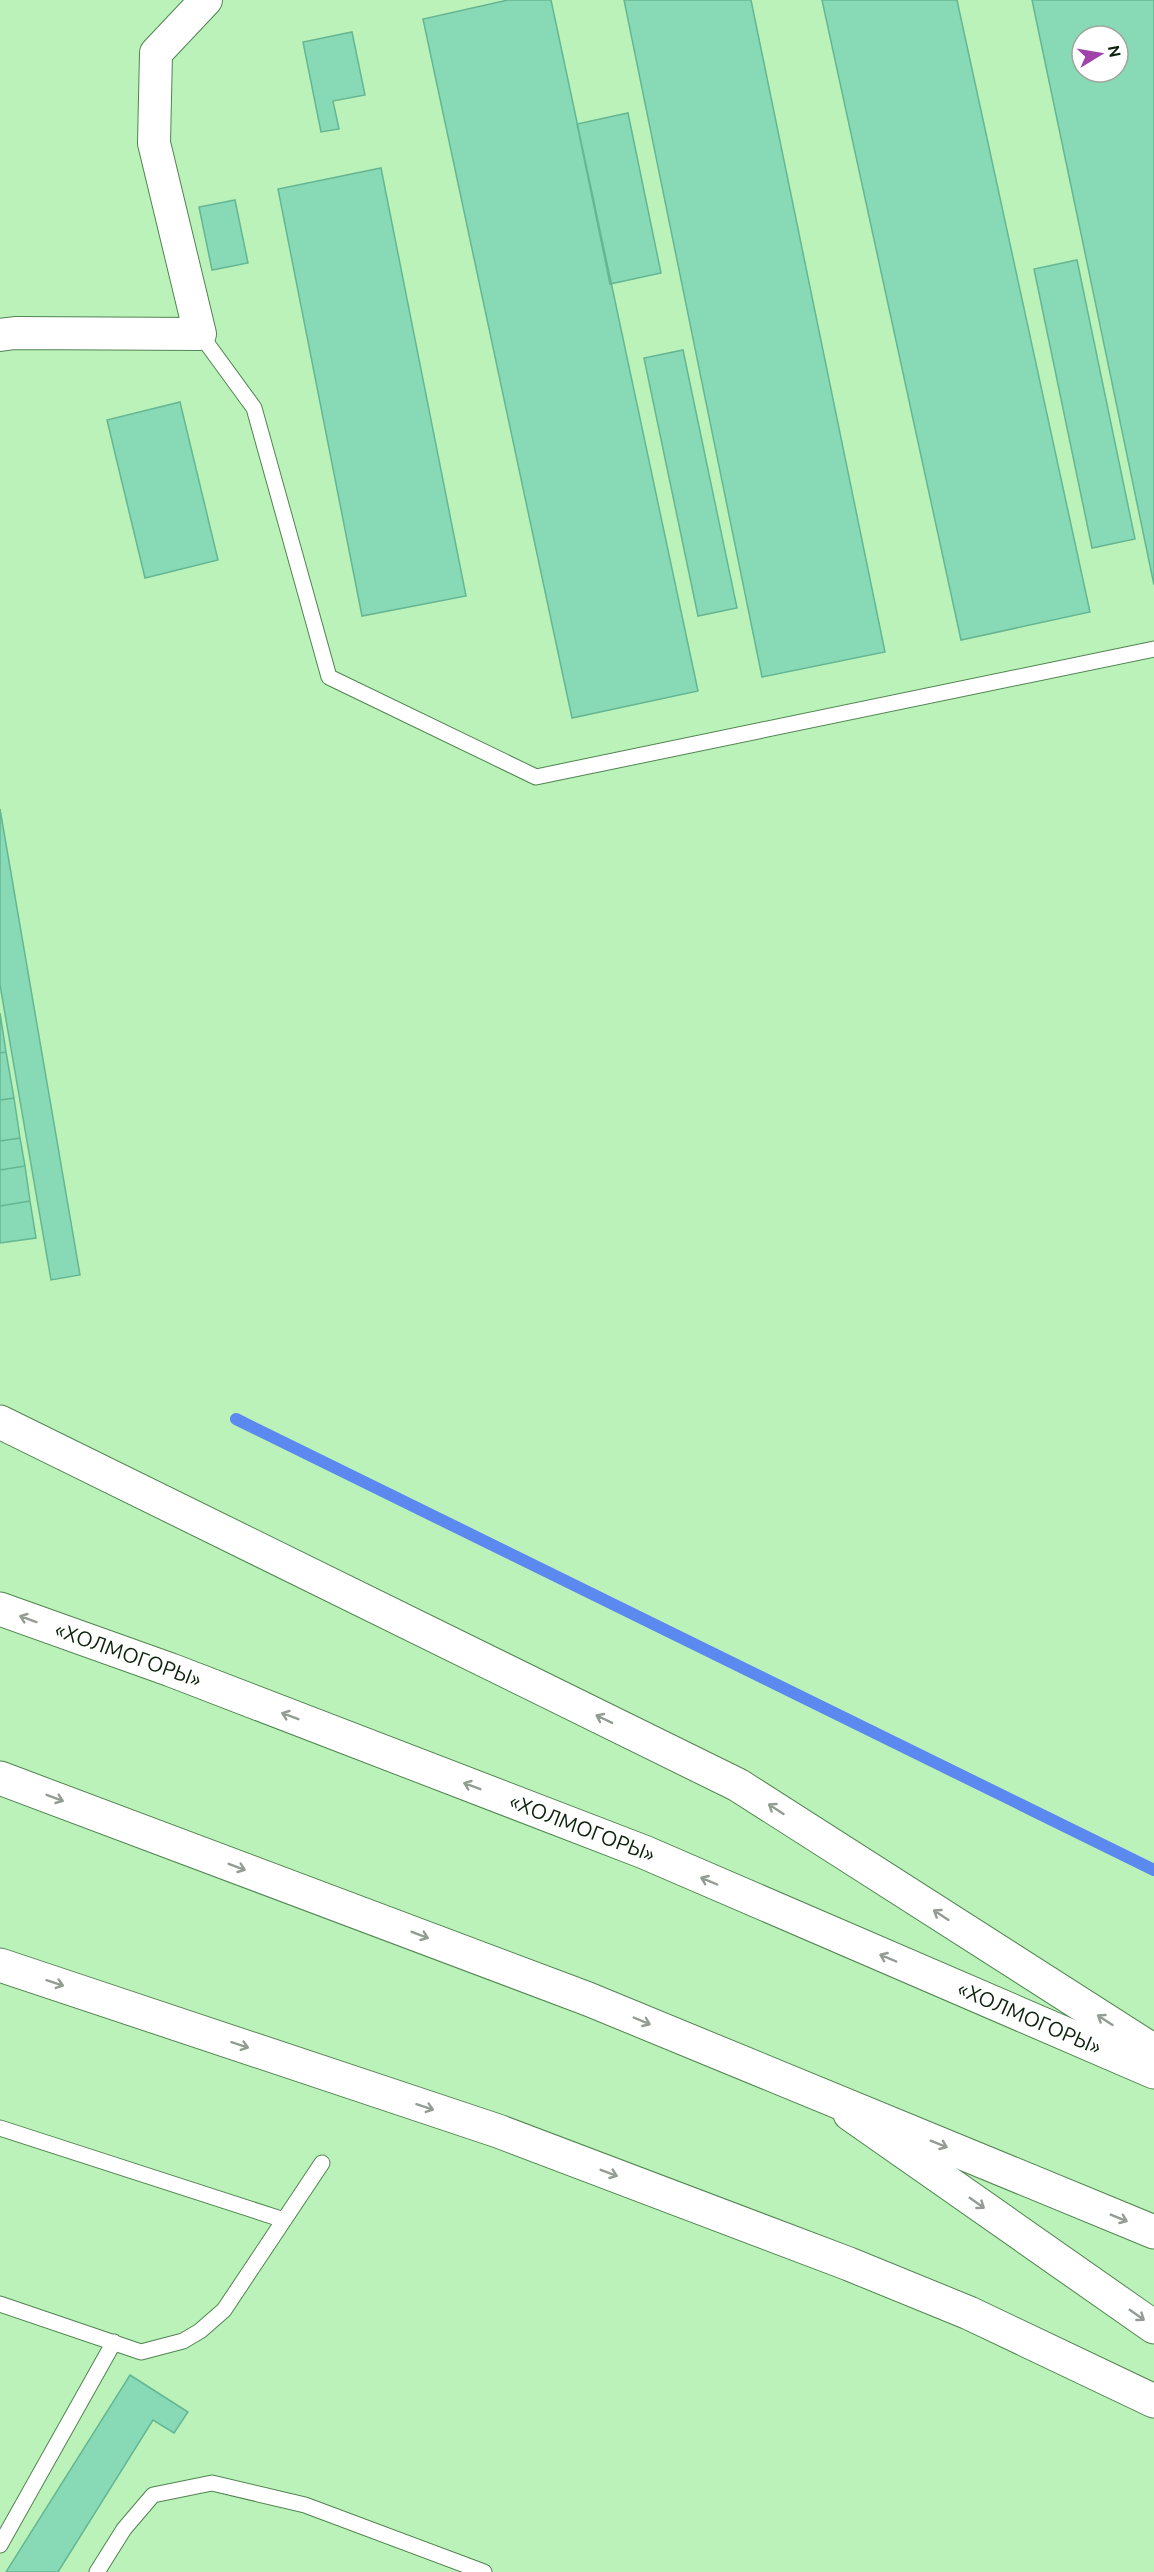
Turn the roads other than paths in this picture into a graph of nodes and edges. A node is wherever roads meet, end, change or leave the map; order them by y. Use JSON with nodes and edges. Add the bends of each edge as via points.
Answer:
{"nodes":[{"id":1,"x":207,"y":0,"type":"edge"},
{"id":2,"x":200,"y":334,"type":"junction"},
{"id":3,"x":0,"y":335,"type":"edge"},
{"id":4,"x":1154,"y":649,"type":"edge"},
{"id":5,"x":0,"y":1422,"type":"edge"},
{"id":6,"x":0,"y":1609,"type":"edge"},
{"id":7,"x":0,"y":1778,"type":"edge"},
{"id":8,"x":0,"y":1965,"type":"edge"},
{"id":9,"x":1154,"y":2051,"type":"edge"},
{"id":10,"x":1154,"y":2072,"type":"edge"},
{"id":11,"x":826,"y":2098,"type":"junction"},
{"id":12,"x":0,"y":2128,"type":"edge"},
{"id":13,"x":322,"y":2163,"type":"dead end"},
{"id":14,"x":284,"y":2220,"type":"junction"},
{"id":15,"x":1154,"y":2232,"type":"edge"},
{"id":16,"x":0,"y":2304,"type":"edge"},
{"id":17,"x":1154,"y":2327,"type":"edge"},
{"id":18,"x":114,"y":2342,"type":"junction"},
{"id":19,"x":1154,"y":2401,"type":"edge"},
{"id":20,"x":0,"y":2545,"type":"edge"},
{"id":21,"x":97,"y":2572,"type":"edge"},
{"id":22,"x":484,"y":2572,"type":"edge"}],
"edges":[{"from":1,"to":2,"type":"street","via":[[156,53],[154,143]]},
{"from":2,"to":3,"type":"street"},
{"from":2,"to":4,"type":"lane","via":[[254,408],[329,677],[536,777]]},
{"from":9,"to":5,"type":"main road","one_way":true,"via":[[738,1785]]},
{"from":10,"to":6,"type":"main road","name":"«ХОЛМОГОРЫ»","one_way":true,"via":[[644,1852],[171,1670]]},
{"from":7,"to":11,"type":"main road","one_way":true,"via":[[588,1999]]},
{"from":8,"to":19,"type":"main road","one_way":true,"via":[[498,2131],[969,2313]]},
{"from":11,"to":15,"type":"main road","one_way":true},
{"from":11,"to":17,"type":"main road","one_way":true},
{"from":12,"to":14,"type":"lane"},
{"from":13,"to":14,"type":"lane"},
{"from":14,"to":18,"type":"lane","via":[[224,2310],[200,2331],[162,2349],[141,2352]]},
{"from":16,"to":18,"type":"lane"},
{"from":18,"to":20,"type":"lane"},
{"from":21,"to":22,"type":"lane","via":[[124,2529],[153,2495],[212,2483],[305,2505]]}]}
